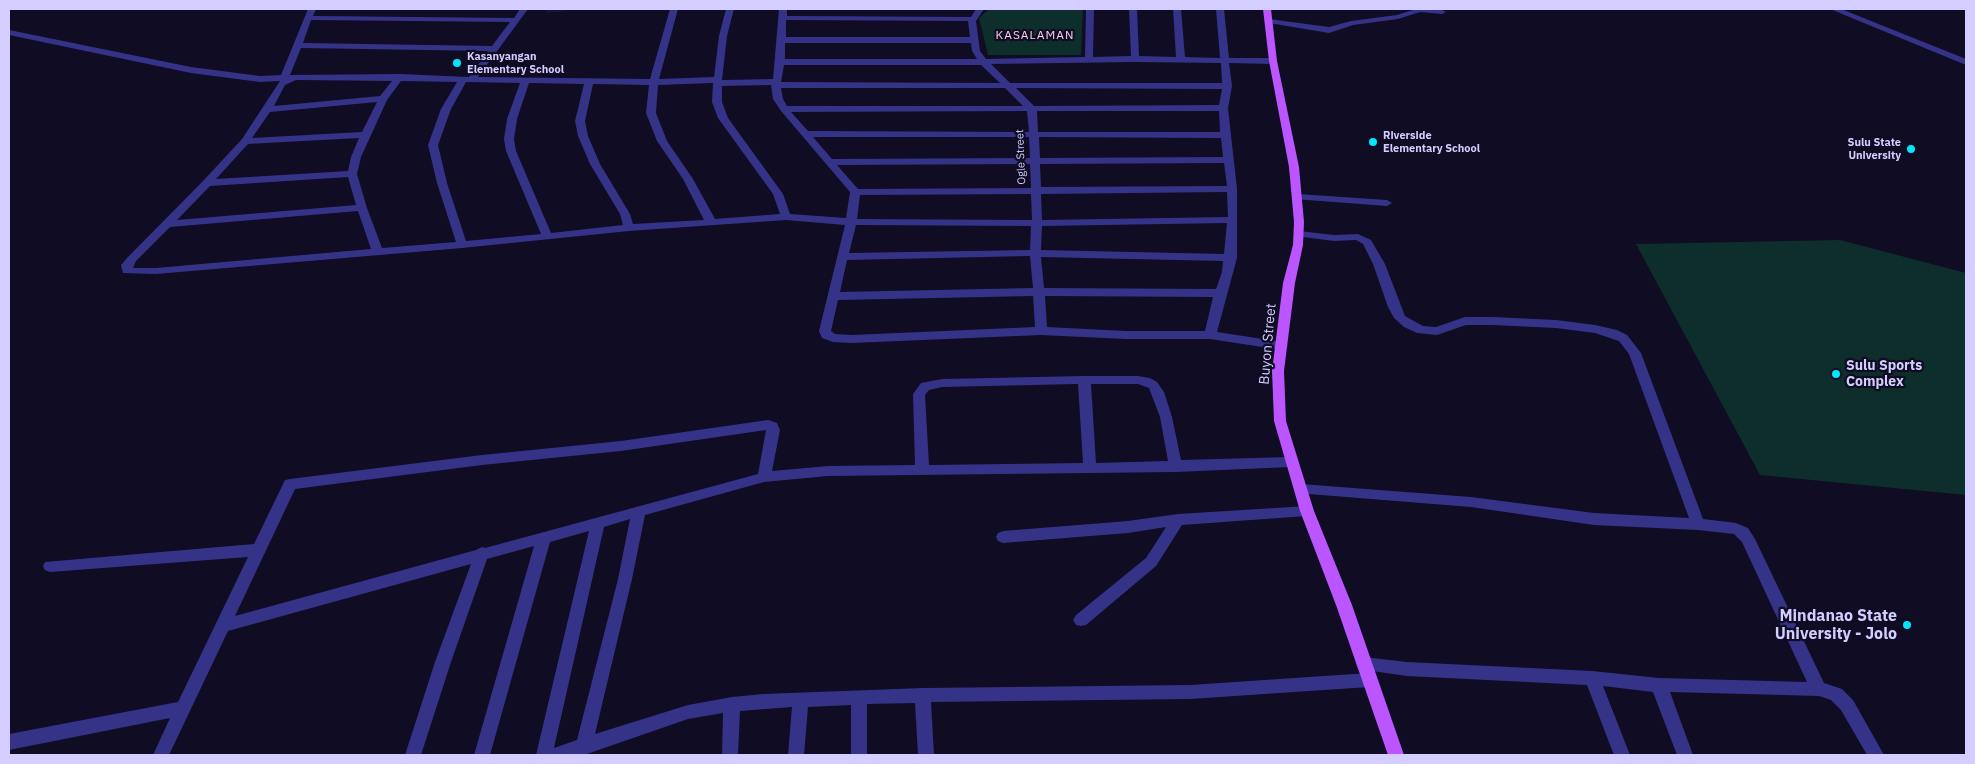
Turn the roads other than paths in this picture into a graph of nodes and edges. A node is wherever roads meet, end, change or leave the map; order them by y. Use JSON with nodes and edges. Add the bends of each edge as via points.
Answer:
{"nodes":[{"id":1,"x":312,"y":9,"type":"edge"},
{"id":2,"x":524,"y":9,"type":"edge"},
{"id":3,"x":674,"y":9,"type":"edge"},
{"id":4,"x":730,"y":9,"type":"edge"},
{"id":5,"x":980,"y":9,"type":"edge"},
{"id":6,"x":1090,"y":9,"type":"edge"},
{"id":7,"x":1133,"y":9,"type":"edge"},
{"id":8,"x":1177,"y":9,"type":"edge"},
{"id":9,"x":1220,"y":9,"type":"edge"},
{"id":10,"x":1834,"y":9,"type":"edge"},
{"id":11,"x":1442,"y":12,"type":"dead end"},
{"id":12,"x":783,"y":13,"type":"edge"},
{"id":13,"x":1268,"y":15,"type":"edge"},
{"id":14,"x":309,"y":18,"type":"junction"},
{"id":15,"x":972,"y":19,"type":"junction"},
{"id":16,"x":515,"y":20,"type":"junction"},
{"id":17,"x":9,"y":32,"type":"edge"},
{"id":18,"x":782,"y":40,"type":"junction"},
{"id":19,"x":974,"y":40,"type":"junction"},
{"id":20,"x":298,"y":45,"type":"junction"},
{"id":21,"x":493,"y":49,"type":"junction"},
{"id":22,"x":1135,"y":59,"type":"junction"},
{"id":23,"x":1089,"y":60,"type":"junction"},
{"id":24,"x":1181,"y":60,"type":"junction"},
{"id":25,"x":1224,"y":60,"type":"junction"},
{"id":26,"x":1273,"y":61,"type":"junction"},
{"id":27,"x":780,"y":62,"type":"junction"},
{"id":28,"x":983,"y":62,"type":"junction"},
{"id":29,"x":1966,"y":62,"type":"edge"},
{"id":30,"x":297,"y":77,"type":"junction"},
{"id":31,"x":400,"y":77,"type":"junction"},
{"id":32,"x":284,"y":78,"type":"junction"},
{"id":33,"x":469,"y":78,"type":"junction"},
{"id":34,"x":526,"y":80,"type":"junction"},
{"id":35,"x":589,"y":81,"type":"junction"},
{"id":36,"x":654,"y":82,"type":"junction"},
{"id":37,"x":717,"y":82,"type":"junction"},
{"id":38,"x":776,"y":83,"type":"junction"},
{"id":39,"x":1007,"y":84,"type":"junction"},
{"id":40,"x":1227,"y":86,"type":"junction"},
{"id":41,"x":383,"y":100,"type":"junction"},
{"id":42,"x":1031,"y":108,"type":"junction"},
{"id":43,"x":1224,"y":108,"type":"junction"},
{"id":44,"x":267,"y":109,"type":"junction"},
{"id":45,"x":784,"y":110,"type":"junction"},
{"id":46,"x":806,"y":134,"type":"junction"},
{"id":47,"x":1225,"y":134,"type":"junction"},
{"id":48,"x":365,"y":135,"type":"junction"},
{"id":49,"x":1033,"y":135,"type":"junction"},
{"id":50,"x":245,"y":141,"type":"junction"},
{"id":51,"x":1227,"y":160,"type":"junction"},
{"id":52,"x":831,"y":162,"type":"junction"},
{"id":53,"x":1034,"y":162,"type":"junction"},
{"id":54,"x":352,"y":174,"type":"junction"},
{"id":55,"x":207,"y":183,"type":"junction"},
{"id":56,"x":1232,"y":189,"type":"junction"},
{"id":57,"x":855,"y":192,"type":"junction"},
{"id":58,"x":1035,"y":192,"type":"junction"},
{"id":59,"x":1298,"y":197,"type":"junction"},
{"id":60,"x":1387,"y":204,"type":"dead end"},
{"id":61,"x":362,"y":208,"type":"junction"},
{"id":62,"x":786,"y":217,"type":"junction"},
{"id":63,"x":1233,"y":220,"type":"junction"},
{"id":64,"x":711,"y":222,"type":"junction"},
{"id":65,"x":851,"y":222,"type":"junction"},
{"id":66,"x":1037,"y":223,"type":"junction"},
{"id":67,"x":166,"y":224,"type":"junction"},
{"id":68,"x":629,"y":228,"type":"junction"},
{"id":69,"x":1299,"y":234,"type":"junction"},
{"id":70,"x":548,"y":236,"type":"junction"},
{"id":71,"x":462,"y":245,"type":"junction"},
{"id":72,"x":378,"y":251,"type":"junction"},
{"id":73,"x":1035,"y":253,"type":"junction"},
{"id":74,"x":842,"y":257,"type":"junction"},
{"id":75,"x":1231,"y":258,"type":"junction"},
{"id":76,"x":1038,"y":292,"type":"junction"},
{"id":77,"x":1220,"y":293,"type":"junction"},
{"id":78,"x":833,"y":296,"type":"junction"},
{"id":79,"x":1041,"y":331,"type":"junction"},
{"id":80,"x":1210,"y":335,"type":"junction"},
{"id":81,"x":1282,"y":346,"type":"junction"},
{"id":82,"x":1084,"y":380,"type":"junction"},
{"id":83,"x":1291,"y":462,"type":"junction"},
{"id":84,"x":1176,"y":467,"type":"junction"},
{"id":85,"x":1090,"y":468,"type":"junction"},
{"id":86,"x":922,"y":469,"type":"junction"},
{"id":87,"x":764,"y":476,"type":"junction"},
{"id":88,"x":1301,"y":490,"type":"junction"},
{"id":89,"x":639,"y":511,"type":"junction"},
{"id":90,"x":1307,"y":511,"type":"junction"},
{"id":91,"x":1178,"y":520,"type":"junction"},
{"id":92,"x":598,"y":522,"type":"junction"},
{"id":93,"x":1698,"y":524,"type":"junction"},
{"id":94,"x":544,"y":537,"type":"junction"},
{"id":95,"x":1003,"y":537,"type":"dead end"},
{"id":96,"x":257,"y":550,"type":"junction"},
{"id":97,"x":482,"y":553,"type":"junction"},
{"id":98,"x":50,"y":566,"type":"dead end"},
{"id":99,"x":1081,"y":620,"type":"dead end"},
{"id":100,"x":223,"y":626,"type":"junction"},
{"id":101,"x":1367,"y":672,"type":"junction"},
{"id":102,"x":1592,"y":678,"type":"junction"},
{"id":103,"x":1659,"y":685,"type":"junction"},
{"id":104,"x":1819,"y":689,"type":"junction"},
{"id":105,"x":923,"y":695,"type":"junction"},
{"id":106,"x":859,"y":698,"type":"junction"},
{"id":107,"x":801,"y":700,"type":"junction"},
{"id":108,"x":732,"y":704,"type":"junction"},
{"id":109,"x":184,"y":708,"type":"junction"},
{"id":110,"x":9,"y":742,"type":"edge"},
{"id":111,"x":584,"y":747,"type":"junction"},
{"id":112,"x":162,"y":755,"type":"edge"},
{"id":113,"x":413,"y":755,"type":"edge"},
{"id":114,"x":482,"y":755,"type":"edge"},
{"id":115,"x":544,"y":755,"type":"edge"},
{"id":116,"x":556,"y":755,"type":"edge"},
{"id":117,"x":730,"y":755,"type":"edge"},
{"id":118,"x":796,"y":755,"type":"edge"},
{"id":119,"x":859,"y":755,"type":"edge"},
{"id":120,"x":926,"y":755,"type":"edge"},
{"id":121,"x":1396,"y":755,"type":"edge"},
{"id":122,"x":1622,"y":755,"type":"edge"},
{"id":123,"x":1686,"y":755,"type":"edge"},
{"id":124,"x":1876,"y":755,"type":"edge"}],
"edges":[{"from":1,"to":14,"type":"street"},
{"from":2,"to":16,"type":"street"},
{"from":3,"to":36,"type":"street"},
{"from":4,"to":37,"type":"street"},
{"from":5,"to":15,"type":"street"},
{"from":6,"to":23,"type":"street"},
{"from":7,"to":22,"type":"street"},
{"from":8,"to":24,"type":"street"},
{"from":9,"to":25,"type":"street"},
{"from":10,"to":29,"type":"street"},
{"from":11,"to":13,"type":"street","via":[[1420,10],[1329,30]]},
{"from":12,"to":15,"type":"street"},
{"from":12,"to":18,"type":"street"},
{"from":13,"to":26,"type":"main road","name":"Buyon Street"},
{"from":14,"to":16,"type":"street"},
{"from":14,"to":20,"type":"street"},
{"from":15,"to":19,"type":"street"},
{"from":16,"to":21,"type":"street"},
{"from":17,"to":32,"type":"street","via":[[191,70],[260,79]]},
{"from":18,"to":19,"type":"street"},
{"from":18,"to":27,"type":"street"},
{"from":19,"to":28,"type":"street"},
{"from":20,"to":21,"type":"street"},
{"from":20,"to":32,"type":"street"},
{"from":21,"to":33,"type":"street"},
{"from":22,"to":23,"type":"street"},
{"from":22,"to":24,"type":"street"},
{"from":23,"to":28,"type":"street"},
{"from":24,"to":25,"type":"street"},
{"from":25,"to":26,"type":"street"},
{"from":25,"to":40,"type":"street"},
{"from":26,"to":59,"type":"main road","name":"Buyon Street"},
{"from":27,"to":28,"type":"street"},
{"from":27,"to":38,"type":"street"},
{"from":28,"to":39,"type":"street"},
{"from":30,"to":31,"type":"street"},
{"from":30,"to":32,"type":"street"},
{"from":30,"to":44,"type":"street","via":[[282,83]]},
{"from":31,"to":33,"type":"street"},
{"from":31,"to":41,"type":"street"},
{"from":33,"to":34,"type":"street"},
{"from":33,"to":71,"type":"street","via":[[446,109],[433,145]]},
{"from":34,"to":35,"type":"street"},
{"from":34,"to":70,"type":"street","via":[[512,119],[509,139],[511,151]]},
{"from":35,"to":36,"type":"street"},
{"from":35,"to":68,"type":"street","via":[[580,121],[583,136],[595,164],[625,214]]},
{"from":36,"to":37,"type":"street"},
{"from":36,"to":64,"type":"street","via":[[651,113],[657,131]]},
{"from":37,"to":38,"type":"street"},
{"from":37,"to":62,"type":"street","via":[[719,109],[778,194]]},
{"from":38,"to":39,"type":"street"},
{"from":38,"to":45,"type":"street","via":[[776,93]]},
{"from":39,"to":40,"type":"street"},
{"from":39,"to":42,"type":"street"},
{"from":40,"to":43,"type":"street"},
{"from":41,"to":44,"type":"street"},
{"from":41,"to":48,"type":"street"},
{"from":42,"to":43,"type":"street"},
{"from":42,"to":45,"type":"street"},
{"from":42,"to":49,"type":"street","name":"Ogle Street"},
{"from":43,"to":47,"type":"street"},
{"from":44,"to":50,"type":"street"},
{"from":45,"to":46,"type":"street"},
{"from":46,"to":49,"type":"street"},
{"from":46,"to":52,"type":"street"},
{"from":47,"to":49,"type":"street"},
{"from":47,"to":51,"type":"street"},
{"from":48,"to":50,"type":"street"},
{"from":48,"to":54,"type":"street"},
{"from":49,"to":53,"type":"street","name":"Ogle Street"},
{"from":50,"to":55,"type":"street"},
{"from":51,"to":53,"type":"street"},
{"from":51,"to":56,"type":"street"},
{"from":52,"to":53,"type":"street"},
{"from":52,"to":57,"type":"street"},
{"from":53,"to":58,"type":"street","name":"Ogle Street"},
{"from":54,"to":55,"type":"street"},
{"from":54,"to":61,"type":"street"},
{"from":55,"to":67,"type":"street"},
{"from":56,"to":58,"type":"street"},
{"from":56,"to":63,"type":"street"},
{"from":57,"to":58,"type":"street"},
{"from":57,"to":65,"type":"street"},
{"from":58,"to":66,"type":"street","name":"Ogle Street"},
{"from":59,"to":60,"type":"street"},
{"from":59,"to":69,"type":"main road","name":"Buyon Street"},
{"from":61,"to":67,"type":"street"},
{"from":61,"to":72,"type":"street"},
{"from":62,"to":64,"type":"street"},
{"from":62,"to":65,"type":"street"},
{"from":63,"to":66,"type":"street"},
{"from":63,"to":75,"type":"street"},
{"from":64,"to":68,"type":"street"},
{"from":65,"to":66,"type":"street"},
{"from":65,"to":74,"type":"street"},
{"from":66,"to":73,"type":"street","name":"Ogle Street"},
{"from":67,"to":72,"type":"street","via":[[127,265],[127,271],[156,272]]},
{"from":68,"to":70,"type":"street"},
{"from":69,"to":81,"type":"main road","name":"Buyon Street","via":[[1289,283]]},
{"from":69,"to":93,"type":"street","via":[[1319,238],[1358,236],[1367,242],[1400,318],[1421,330],[1437,331],[1465,320],[1502,321],[1595,329],[1623,338],[1635,353]]},
{"from":70,"to":71,"type":"street"},
{"from":71,"to":72,"type":"street"},
{"from":73,"to":74,"type":"street"},
{"from":73,"to":75,"type":"street"},
{"from":73,"to":76,"type":"street","name":"Ogle Street"},
{"from":74,"to":78,"type":"street"},
{"from":75,"to":77,"type":"street"},
{"from":76,"to":77,"type":"street"},
{"from":76,"to":78,"type":"street"},
{"from":76,"to":79,"type":"street","name":"Ogle Street"},
{"from":77,"to":80,"type":"street"},
{"from":78,"to":79,"type":"street","via":[[825,331],[833,338]]},
{"from":79,"to":80,"type":"street"},
{"from":80,"to":81,"type":"street"},
{"from":81,"to":83,"type":"main road","name":"Buyon Street","via":[[1278,371],[1280,420]]},
{"from":82,"to":84,"type":"street","via":[[1138,380],[1153,385],[1166,417]]},
{"from":82,"to":85,"type":"street"},
{"from":82,"to":86,"type":"street","via":[[942,382],[925,386],[919,394]]},
{"from":83,"to":84,"type":"street"},
{"from":83,"to":88,"type":"main road","name":"Buyon Street"},
{"from":84,"to":85,"type":"street"},
{"from":85,"to":86,"type":"street"},
{"from":86,"to":87,"type":"street"},
{"from":87,"to":89,"type":"street"},
{"from":87,"to":96,"type":"street","via":[[773,430],[768,425],[621,446],[290,484]]},
{"from":88,"to":90,"type":"main road","name":"Buyon Street"},
{"from":88,"to":93,"type":"street","via":[[1470,502],[1594,519]]},
{"from":89,"to":92,"type":"street"},
{"from":89,"to":111,"type":"street"},
{"from":90,"to":91,"type":"street"},
{"from":90,"to":101,"type":"main road","name":"Buyon Street"},
{"from":91,"to":95,"type":"street"},
{"from":91,"to":99,"type":"street","via":[[1151,562]]},
{"from":92,"to":94,"type":"street"},
{"from":92,"to":115,"type":"street"},
{"from":93,"to":104,"type":"street","via":[[1736,529],[1745,535]]},
{"from":94,"to":97,"type":"street"},
{"from":94,"to":114,"type":"street"},
{"from":96,"to":98,"type":"street"},
{"from":96,"to":100,"type":"street"},
{"from":97,"to":100,"type":"street"},
{"from":97,"to":113,"type":"street","via":[[442,662]]},
{"from":100,"to":109,"type":"street"},
{"from":101,"to":102,"type":"street","via":[[1407,669]]},
{"from":101,"to":105,"type":"street","via":[[1190,692]]},
{"from":101,"to":121,"type":"main road","name":"Buyon Street"},
{"from":102,"to":103,"type":"street"},
{"from":102,"to":122,"type":"street"},
{"from":103,"to":104,"type":"street"},
{"from":103,"to":123,"type":"street"},
{"from":104,"to":124,"type":"street","via":[[1836,694],[1847,705]]},
{"from":105,"to":106,"type":"street"},
{"from":105,"to":120,"type":"street"},
{"from":106,"to":107,"type":"street"},
{"from":106,"to":119,"type":"street"},
{"from":107,"to":108,"type":"street"},
{"from":107,"to":118,"type":"street"},
{"from":108,"to":111,"type":"street","via":[[688,712]]},
{"from":108,"to":117,"type":"street"},
{"from":109,"to":110,"type":"street"},
{"from":109,"to":112,"type":"street"},
{"from":111,"to":116,"type":"street"}]}
